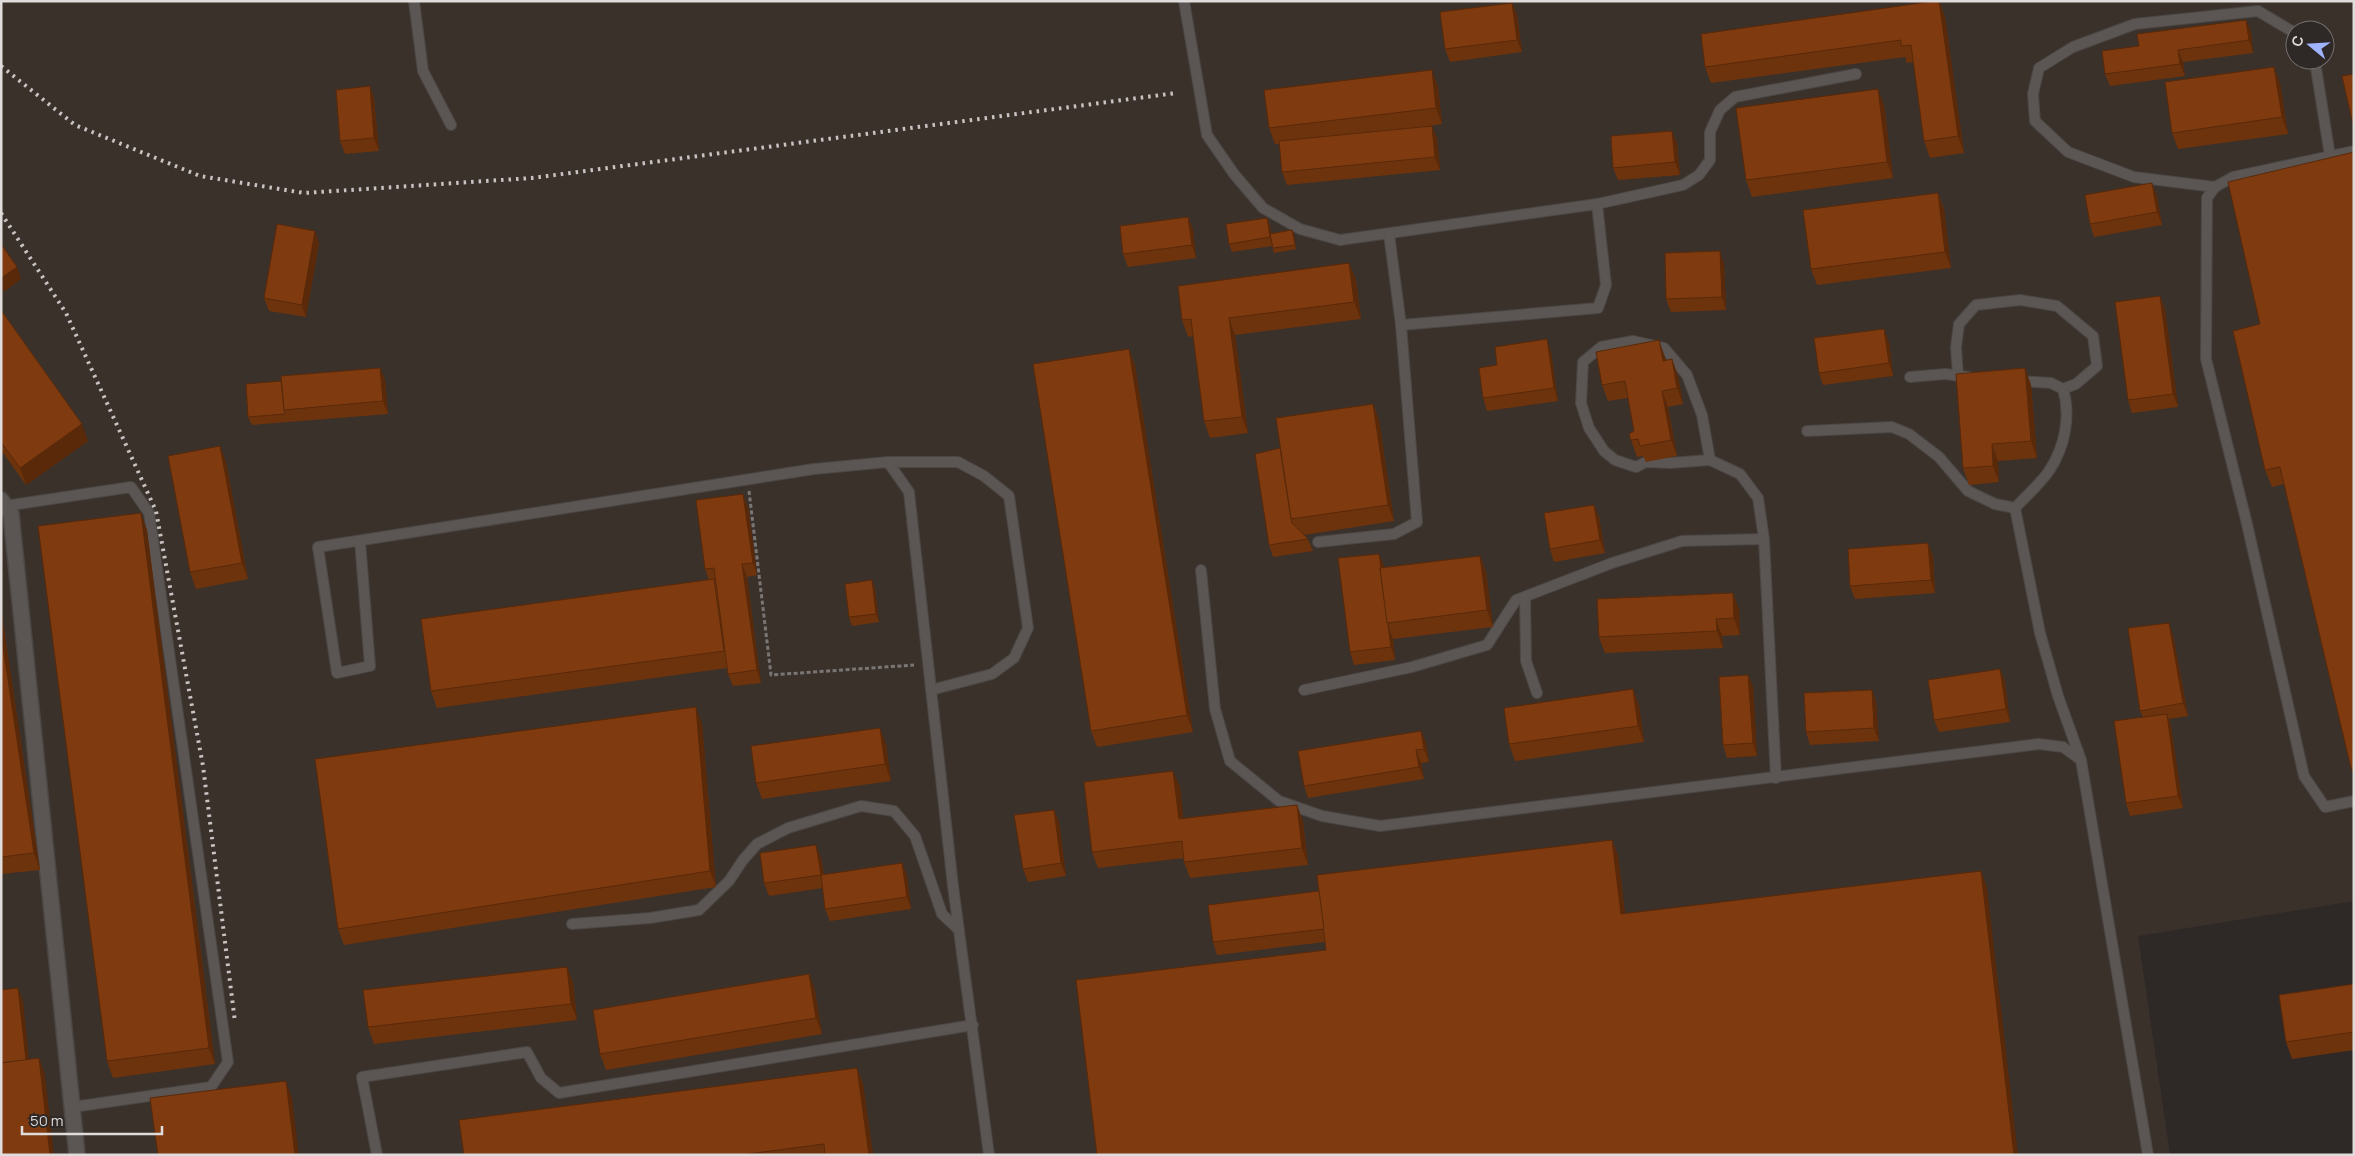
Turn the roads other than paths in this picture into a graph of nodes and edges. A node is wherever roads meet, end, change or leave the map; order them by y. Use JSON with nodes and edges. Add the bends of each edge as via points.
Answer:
{"nodes":[{"id":1,"x":414,"y":1,"type":"edge"},
{"id":2,"x":1184,"y":1,"type":"edge"},
{"id":3,"x":2285,"y":27,"type":"edge"},
{"id":4,"x":2316,"y":70,"type":"edge"},
{"id":5,"x":1856,"y":74,"type":"dead end"},
{"id":6,"x":451,"y":125,"type":"dead end"},
{"id":7,"x":2354,"y":152,"type":"edge"},
{"id":8,"x":2330,"y":156,"type":"junction"},
{"id":9,"x":2215,"y":187,"type":"junction"},
{"id":10,"x":1596,"y":204,"type":"junction"},
{"id":11,"x":1389,"y":234,"type":"junction"},
{"id":12,"x":1401,"y":325,"type":"junction"},
{"id":13,"x":1958,"y":376,"type":"junction"},
{"id":14,"x":1910,"y":377,"type":"dead end"},
{"id":15,"x":1978,"y":378,"type":"edge"},
{"id":16,"x":2005,"y":380,"type":"edge"},
{"id":17,"x":2063,"y":389,"type":"junction"},
{"id":18,"x":1807,"y":431,"type":"dead end"},
{"id":19,"x":1710,"y":460,"type":"junction"},
{"id":20,"x":888,"y":462,"type":"junction"},
{"id":21,"x":3,"y":503,"type":"edge"},
{"id":22,"x":2015,"y":508,"type":"junction"},
{"id":23,"x":1764,"y":539,"type":"junction"},
{"id":24,"x":360,"y":541,"type":"junction"},
{"id":25,"x":1318,"y":542,"type":"dead end"},
{"id":26,"x":1201,"y":570,"type":"dead end"},
{"id":27,"x":1525,"y":597,"type":"junction"},
{"id":28,"x":931,"y":690,"type":"junction"},
{"id":29,"x":1304,"y":690,"type":"dead end"},
{"id":30,"x":1537,"y":693,"type":"dead end"},
{"id":31,"x":2081,"y":760,"type":"junction"},
{"id":32,"x":1776,"y":778,"type":"junction"},
{"id":33,"x":2354,"y":801,"type":"edge"},
{"id":34,"x":572,"y":924,"type":"dead end"},
{"id":35,"x":959,"y":930,"type":"junction"},
{"id":36,"x":973,"y":1025,"type":"junction"},
{"id":37,"x":73,"y":1106,"type":"junction"},
{"id":38,"x":77,"y":1155,"type":"edge"},
{"id":39,"x":377,"y":1155,"type":"edge"},
{"id":40,"x":989,"y":1155,"type":"edge"},
{"id":41,"x":2148,"y":1155,"type":"edge"}],
"edges":[{"from":1,"to":6,"type":"lane","via":[[423,71]]},
{"from":2,"to":11,"type":"lane","via":[[1207,135],[1263,208],[1300,229],[1340,240]]},
{"from":3,"to":9,"type":"lane","via":[[2258,11],[2135,24],[2073,47],[2039,68],[2033,94],[2035,120],[2068,152],[2134,178]]},
{"from":4,"to":8,"type":"lane"},
{"from":5,"to":10,"type":"lane","via":[[1735,97],[1720,110],[1710,132],[1710,160],[1699,175],[1684,185]]},
{"from":7,"to":8,"type":"lane"},
{"from":8,"to":9,"type":"lane","via":[[2233,178]]},
{"from":9,"to":33,"type":"lane","via":[[2207,198],[2206,360],[2248,524],[2304,776],[2325,807]]},
{"from":10,"to":11,"type":"lane"},
{"from":10,"to":12,"type":"lane","via":[[1606,285],[1598,308]]},
{"from":11,"to":12,"type":"lane"},
{"from":12,"to":25,"type":"lane","via":[[1417,522],[1394,534]]},
{"from":13,"to":14,"type":"lane"},
{"from":13,"to":15,"type":"lane"},
{"from":13,"to":17,"type":"lane","via":[[1956,347],[1959,324],[1976,305],[2020,300],[2057,306],[2093,336],[2097,366],[2076,384]]},
{"from":16,"to":17,"type":"lane","via":[[2051,382]]},
{"from":17,"to":22,"type":"lane","via":[[2068,406],[2063,439],[2049,470]]},
{"from":18,"to":22,"type":"lane","via":[[1892,427],[1910,434],[1939,457],[1968,491],[1995,504]]},
{"from":19,"to":19,"type":"lane","via":[[1646,462],[1636,467],[1615,460],[1604,451],[1589,428],[1581,403],[1583,362],[1600,347],[1625,342],[1664,348],[1687,374],[1702,415]]},
{"from":19,"to":23,"type":"lane","via":[[1740,474],[1758,498]]},
{"from":20,"to":24,"type":"lane","via":[[814,469]]},
{"from":20,"to":28,"type":"lane","via":[[909,492]]},
{"from":20,"to":28,"type":"lane","via":[[958,462],[984,476],[1009,496],[1028,628],[1014,658],[992,674]]},
{"from":21,"to":37,"type":"street","via":[[11,514]]},
{"from":21,"to":37,"type":"lane","via":[[131,487],[149,513],[228,1062],[211,1087]]},
{"from":22,"to":31,"type":"lane","via":[[2040,633]]},
{"from":23,"to":27,"type":"lane","via":[[1682,541]]},
{"from":23,"to":32,"type":"lane"},
{"from":24,"to":24,"type":"lane","via":[[318,547],[337,673],[370,666]]},
{"from":26,"to":32,"type":"lane","via":[[1215,709],[1230,761],[1279,801],[1322,816],[1380,826]]},
{"from":27,"to":29,"type":"lane","via":[[1516,600],[1487,646],[1412,667]]},
{"from":27,"to":30,"type":"lane","via":[[1526,661]]},
{"from":28,"to":35,"type":"lane"},
{"from":31,"to":32,"type":"lane","via":[[2063,747],[2039,744]]},
{"from":31,"to":41,"type":"lane"},
{"from":34,"to":35,"type":"lane","via":[[650,918],[699,910],[729,881],[757,844],[788,828],[861,806],[894,811],[915,836],[942,914]]},
{"from":35,"to":36,"type":"lane"},
{"from":36,"to":39,"type":"lane","via":[[559,1094],[541,1078],[527,1052],[362,1077]]},
{"from":36,"to":40,"type":"lane"},
{"from":37,"to":38,"type":"street"}]}
